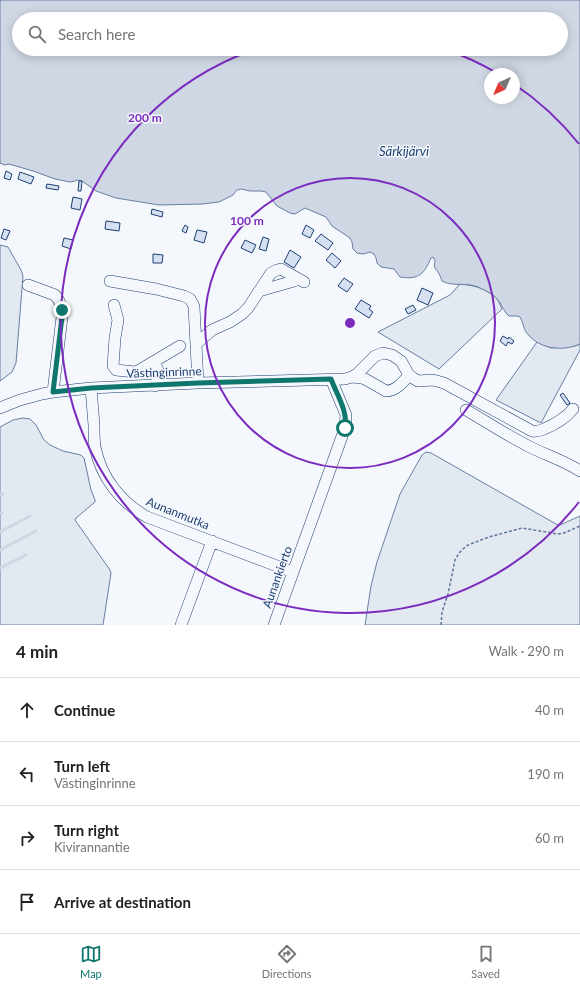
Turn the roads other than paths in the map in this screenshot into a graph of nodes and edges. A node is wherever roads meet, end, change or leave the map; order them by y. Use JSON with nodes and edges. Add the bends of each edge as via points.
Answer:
{"nodes":[{"id":1,"x":110,"y":281,"type":"dead end"},
{"id":2,"x":28,"y":285,"type":"dead end"},
{"id":3,"x":258,"y":291,"type":"junction"},
{"id":4,"x":114,"y":306,"type":"dead end"},
{"id":5,"x":196,"y":344,"type":"junction"},
{"id":6,"x":180,"y":346,"type":"dead end"},
{"id":7,"x":148,"y":365,"type":"junction"},
{"id":8,"x":409,"y":375,"type":"junction"},
{"id":9,"x":352,"y":377,"type":"junction"},
{"id":10,"x":331,"y":379,"type":"junction"},
{"id":11,"x":198,"y":383,"type":"junction"},
{"id":12,"x":155,"y":386,"type":"junction"},
{"id":13,"x":91,"y":388,"type":"junction"},
{"id":14,"x":53,"y":392,"type":"junction"},
{"id":15,"x":0,"y":408,"type":"edge"},
{"id":16,"x":572,"y":409,"type":"dead end"},
{"id":17,"x":466,"y":410,"type":"dead end"},
{"id":18,"x":513,"y":421,"type":"junction"},
{"id":19,"x":524,"y":444,"type":"junction"},
{"id":20,"x":580,"y":471,"type":"edge"},
{"id":21,"x":212,"y":541,"type":"junction"},
{"id":22,"x":293,"y":572,"type":"junction"},
{"id":23,"x":181,"y":625,"type":"edge"},
{"id":24,"x":274,"y":625,"type":"edge"}],
"edges":[{"from":1,"to":5,"type":"street","via":[[156,289],[190,299],[193,304]]},
{"from":2,"to":14,"type":"street","via":[[55,295],[61,305],[62,317]]},
{"from":3,"to":3,"type":"street","via":[[276,270],[283,270],[301,280]]},
{"from":3,"to":5,"type":"street","via":[[242,314],[212,330]]},
{"from":4,"to":7,"type":"street","via":[[118,320],[112,366],[118,371],[135,372]]},
{"from":5,"to":11,"type":"street"},
{"from":6,"to":7,"type":"street"},
{"from":7,"to":12,"type":"street","via":[[155,365],[158,369]]},
{"from":8,"to":9,"type":"street","via":[[390,391],[361,378]]},
{"from":8,"to":9,"type":"street","via":[[401,361],[383,353],[375,356]]},
{"from":8,"to":18,"type":"street","via":[[418,380],[444,383]]},
{"from":9,"to":10,"type":"street","name":"Västinginrinne"},
{"from":10,"to":11,"type":"street","name":"Västinginrinne"},
{"from":10,"to":22,"type":"street","name":"Aunankierto","via":[[345,412],[346,423]]},
{"from":11,"to":12,"type":"street","name":"Västinginrinne"},
{"from":12,"to":13,"type":"street","name":"Västinginrinne"},
{"from":13,"to":14,"type":"street","name":"Västinginrinne"},
{"from":13,"to":21,"type":"street","name":"Aunanmutka","via":[[95,446],[102,470],[116,492],[137,512]]},
{"from":14,"to":15,"type":"street","name":"Västinginrinne"},
{"from":16,"to":18,"type":"street","via":[[555,424],[536,432]]},
{"from":17,"to":19,"type":"street"},
{"from":18,"to":19,"type":"street"},
{"from":19,"to":20,"type":"street"},
{"from":21,"to":22,"type":"street","name":"Aunanmutka"},
{"from":21,"to":23,"type":"street"},
{"from":22,"to":24,"type":"street","name":"Aunankierto"}]}
